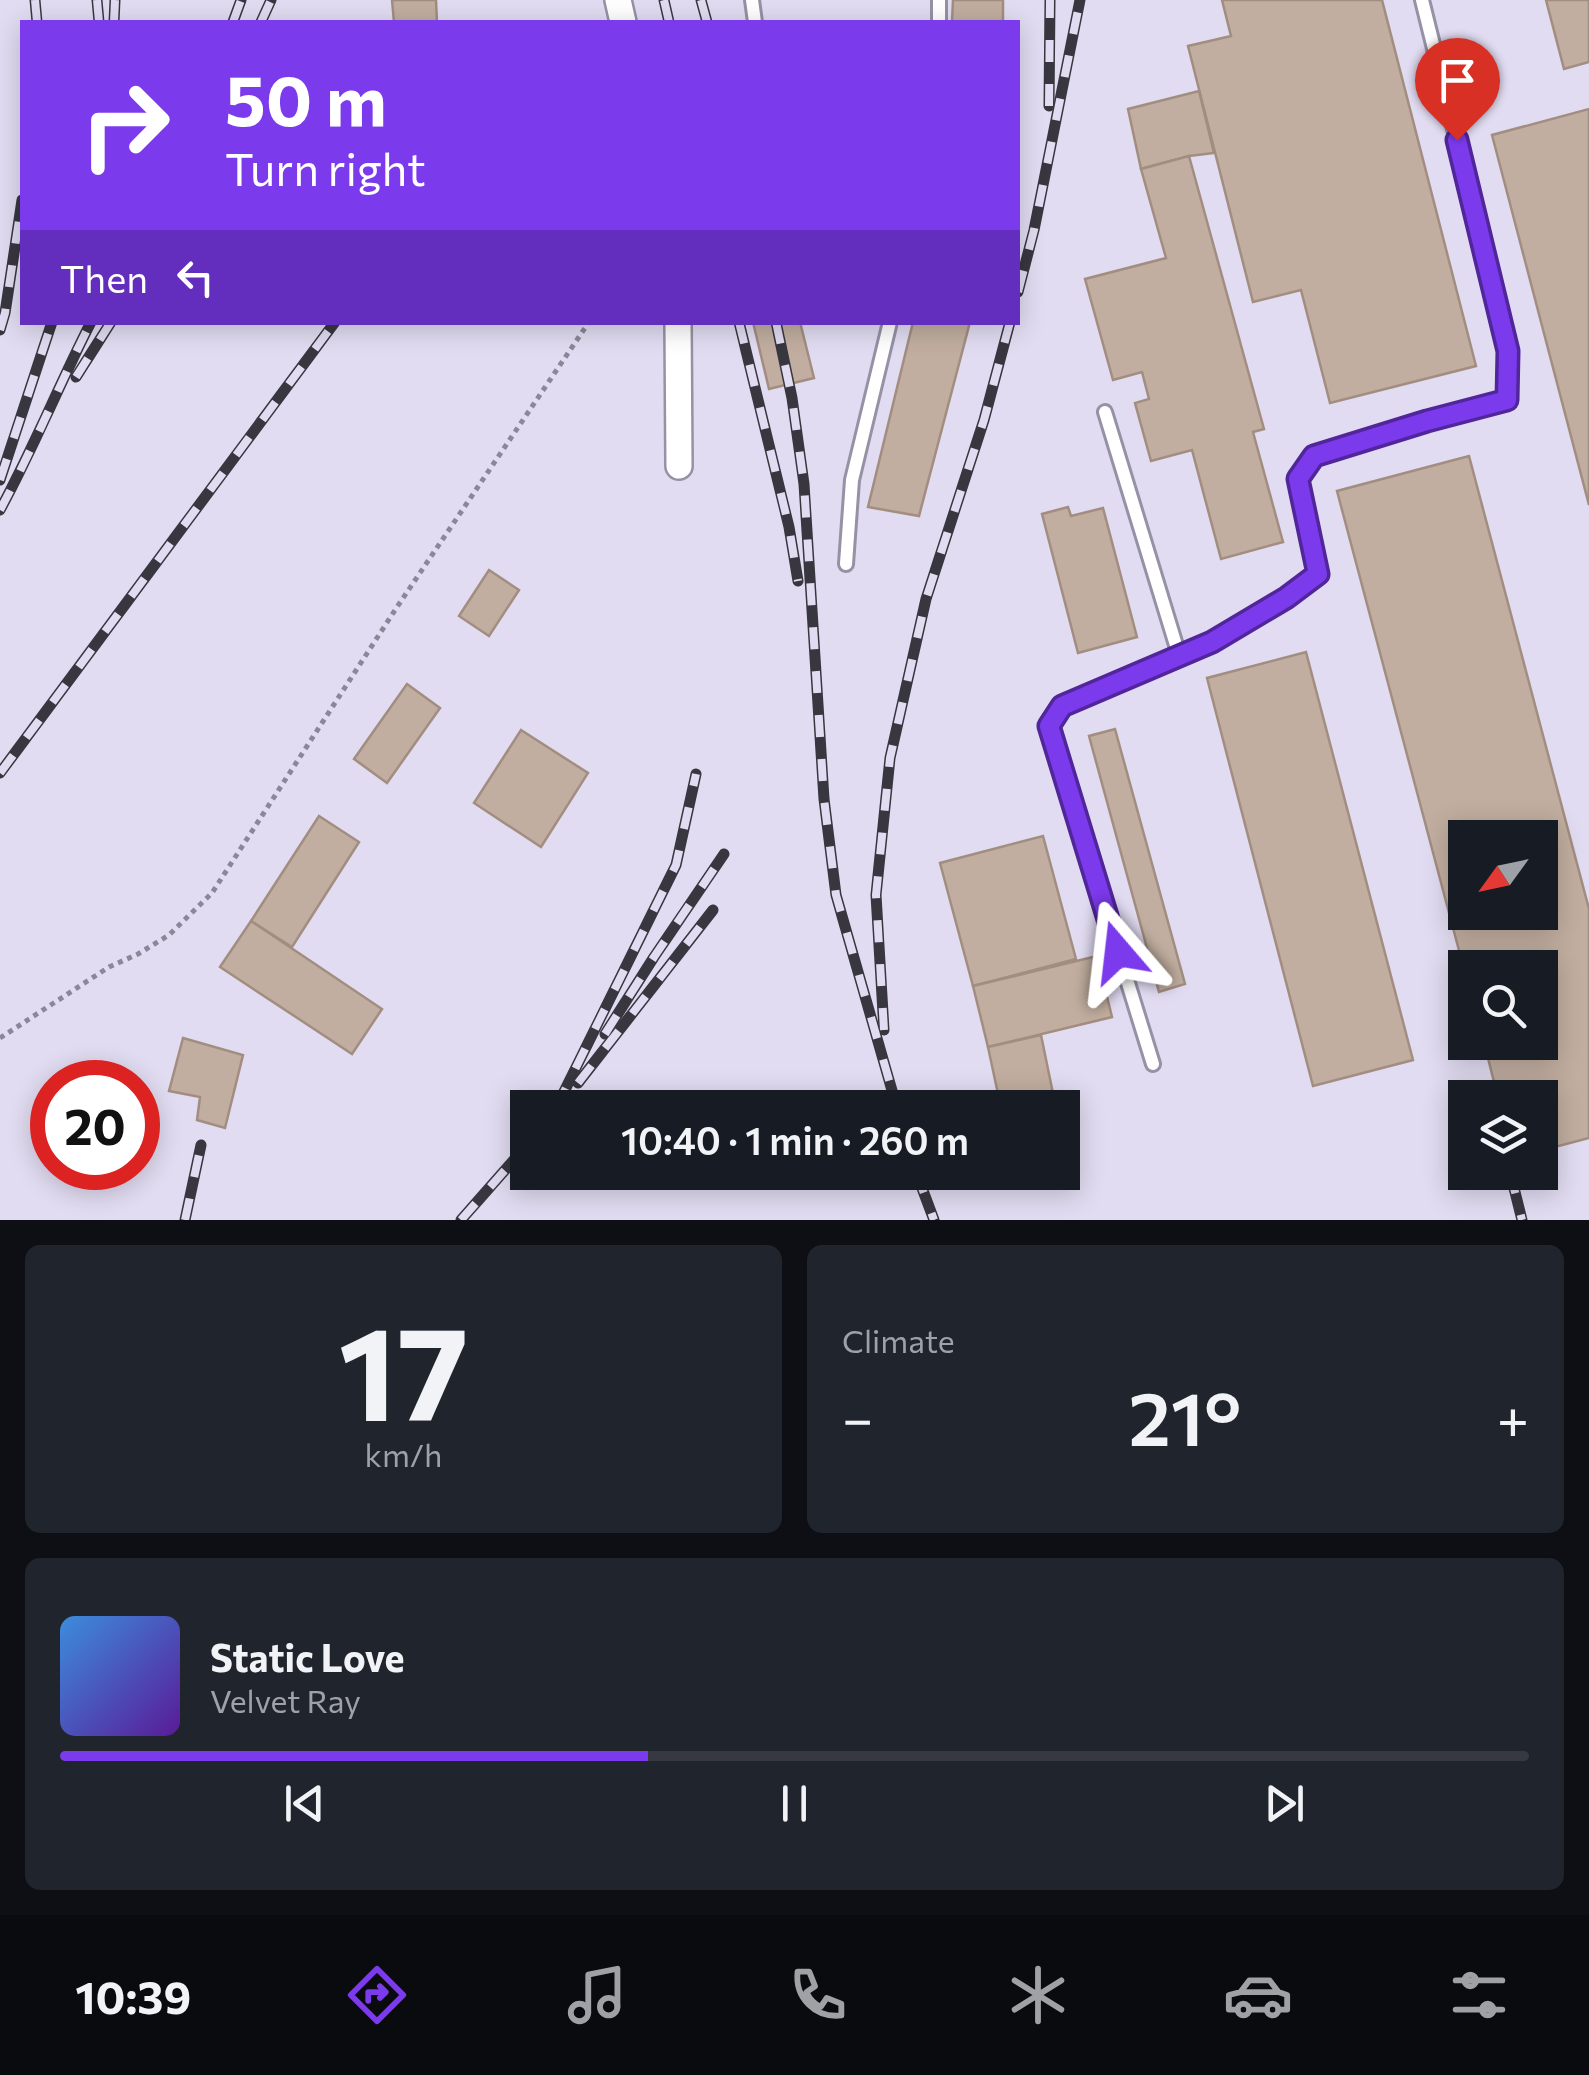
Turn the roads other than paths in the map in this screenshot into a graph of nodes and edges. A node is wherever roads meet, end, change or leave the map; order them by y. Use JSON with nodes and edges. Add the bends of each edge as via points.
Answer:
{"nodes":[{"id":1,"x":1422,"y":0,"type":"edge"},
{"id":2,"x":678,"y":325,"type":"edge"},
{"id":3,"x":889,"y":325,"type":"edge"},
{"id":4,"x":1105,"y":412,"type":"dead end"},
{"id":5,"x":678,"y":466,"type":"dead end"},
{"id":6,"x":846,"y":564,"type":"dead end"},
{"id":7,"x":1179,"y":656,"type":"junction"},
{"id":8,"x":1154,"y":1064,"type":"dead end"}],
"edges":[{"from":1,"to":7,"type":"lane","via":[[1508,351],[1507,400],[1314,456],[1298,479],[1318,574]]},
{"from":2,"to":5,"type":"street"},
{"from":3,"to":6,"type":"lane","via":[[852,480]]},
{"from":4,"to":7,"type":"lane"},
{"from":7,"to":8,"type":"lane","via":[[1062,706],[1049,726]]}]}
